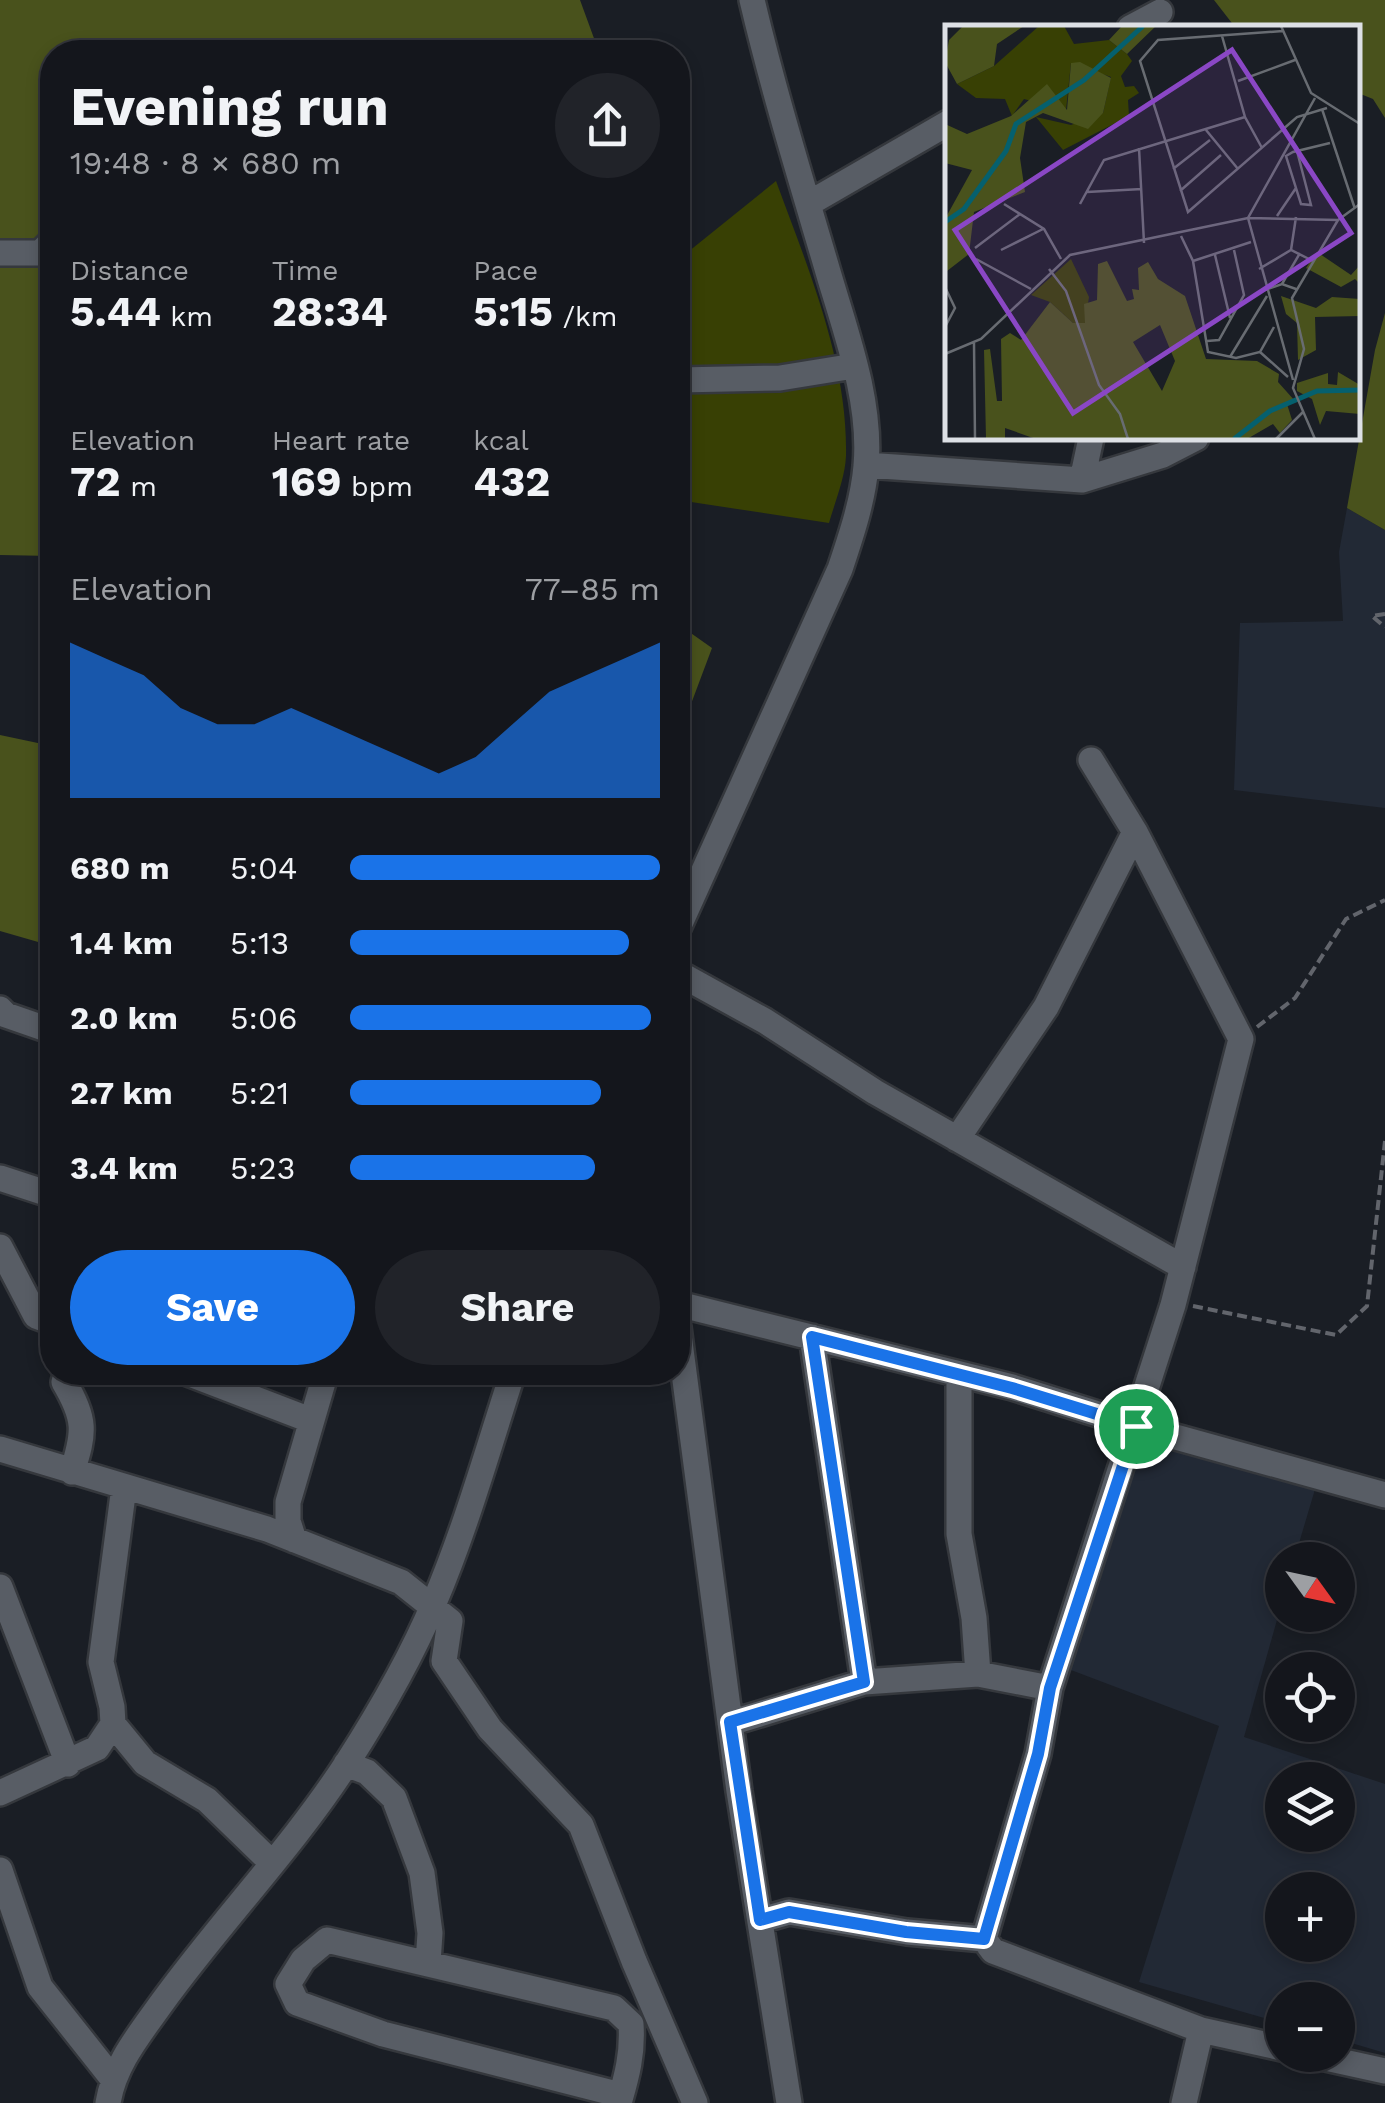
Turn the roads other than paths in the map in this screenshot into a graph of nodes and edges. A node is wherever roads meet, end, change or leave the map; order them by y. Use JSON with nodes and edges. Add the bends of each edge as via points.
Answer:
{"nodes":[{"id":1,"x":752,"y":0,"type":"edge"},
{"id":2,"x":1160,"y":12,"type":"dead end"},
{"id":3,"x":1136,"y":25,"type":"edge"},
{"id":4,"x":945,"y":125,"type":"edge"},
{"id":5,"x":808,"y":204,"type":"junction"},
{"id":6,"x":40,"y":252,"type":"edge"},
{"id":7,"x":0,"y":254,"type":"edge"},
{"id":8,"x":854,"y":366,"type":"junction"},
{"id":9,"x":690,"y":380,"type":"edge"},
{"id":10,"x":1091,"y":440,"type":"edge"},
{"id":11,"x":1192,"y":440,"type":"edge"},
{"id":12,"x":866,"y":465,"type":"junction"},
{"id":13,"x":1082,"y":480,"type":"junction"},
{"id":14,"x":1090,"y":760,"type":"dead end"},
{"id":15,"x":1135,"y":832,"type":"junction"},
{"id":16,"x":690,"y":901,"type":"edge"},
{"id":17,"x":690,"y":980,"type":"edge"},
{"id":18,"x":0,"y":1008,"type":"edge"},
{"id":19,"x":40,"y":1027,"type":"edge"},
{"id":20,"x":957,"y":1138,"type":"junction"},
{"id":21,"x":0,"y":1178,"type":"edge"},
{"id":22,"x":40,"y":1191,"type":"edge"},
{"id":23,"x":0,"y":1247,"type":"edge"},
{"id":24,"x":1183,"y":1267,"type":"junction"},
{"id":25,"x":690,"y":1307,"type":"edge"},
{"id":26,"x":40,"y":1318,"type":"edge"},
{"id":27,"x":812,"y":1337,"type":"junction"},
{"id":28,"x":959,"y":1374,"type":"junction"},
{"id":29,"x":66,"y":1385,"type":"edge"},
{"id":30,"x":220,"y":1385,"type":"edge"},
{"id":31,"x":322,"y":1385,"type":"edge"},
{"id":32,"x":509,"y":1385,"type":"edge"},
{"id":33,"x":686,"y":1385,"type":"edge"},
{"id":34,"x":310,"y":1420,"type":"junction"},
{"id":35,"x":1136,"y":1426,"type":"junction"},
{"id":36,"x":0,"y":1450,"type":"edge"},
{"id":37,"x":72,"y":1472,"type":"junction"},
{"id":38,"x":124,"y":1487,"type":"junction"},
{"id":39,"x":1385,"y":1496,"type":"edge"},
{"id":40,"x":294,"y":1540,"type":"junction"},
{"id":41,"x":0,"y":1587,"type":"edge"},
{"id":42,"x":434,"y":1606,"type":"junction"},
{"id":43,"x":978,"y":1674,"type":"junction"},
{"id":44,"x":864,"y":1682,"type":"junction"},
{"id":45,"x":1050,"y":1688,"type":"junction"},
{"id":46,"x":730,"y":1722,"type":"junction"},
{"id":47,"x":112,"y":1724,"type":"junction"},
{"id":48,"x":68,"y":1764,"type":"junction"},
{"id":49,"x":346,"y":1764,"type":"junction"},
{"id":50,"x":0,"y":1793,"type":"edge"},
{"id":51,"x":272,"y":1863,"type":"junction"},
{"id":52,"x":0,"y":1870,"type":"edge"},
{"id":53,"x":760,"y":1920,"type":"junction"},
{"id":54,"x":984,"y":1939,"type":"junction"},
{"id":55,"x":428,"y":1964,"type":"junction"},
{"id":56,"x":1201,"y":2030,"type":"junction"},
{"id":57,"x":1265,"y":2044,"type":"edge"},
{"id":58,"x":1355,"y":2064,"type":"edge"},
{"id":59,"x":1385,"y":2071,"type":"edge"},
{"id":60,"x":110,"y":2090,"type":"edge"},
{"id":61,"x":620,"y":2099,"type":"edge"},
{"id":62,"x":694,"y":2103,"type":"edge"},
{"id":63,"x":789,"y":2103,"type":"edge"},
{"id":64,"x":1184,"y":2103,"type":"edge"}],
"edges":[{"from":1,"to":5,"type":"street"},
{"from":2,"to":3,"type":"street"},
{"from":4,"to":5,"type":"street"},
{"from":5,"to":8,"type":"street"},
{"from":6,"to":7,"type":"street"},
{"from":8,"to":9,"type":"street","via":[[780,378]]},
{"from":8,"to":12,"type":"street"},
{"from":10,"to":13,"type":"street"},
{"from":11,"to":13,"type":"street"},
{"from":12,"to":13,"type":"street"},
{"from":12,"to":16,"type":"street","via":[[840,570]]},
{"from":14,"to":15,"type":"street"},
{"from":15,"to":20,"type":"street","via":[[1046,1007]]},
{"from":15,"to":24,"type":"street","via":[[1241,1039]]},
{"from":17,"to":20,"type":"street"},
{"from":18,"to":19,"type":"street"},
{"from":20,"to":24,"type":"street"},
{"from":21,"to":22,"type":"street"},
{"from":23,"to":26,"type":"street"},
{"from":24,"to":35,"type":"street"},
{"from":25,"to":27,"type":"street"},
{"from":27,"to":28,"type":"street"},
{"from":27,"to":44,"type":"street"},
{"from":28,"to":35,"type":"street"},
{"from":28,"to":43,"type":"street","via":[[959,1534]]},
{"from":29,"to":37,"type":"street","via":[[80,1409],[83,1438]]},
{"from":30,"to":34,"type":"street"},
{"from":31,"to":34,"type":"street"},
{"from":32,"to":42,"type":"street"},
{"from":33,"to":46,"type":"street"},
{"from":34,"to":40,"type":"street","via":[[288,1502]]},
{"from":35,"to":39,"type":"street"},
{"from":35,"to":45,"type":"street"},
{"from":36,"to":37,"type":"street"},
{"from":37,"to":38,"type":"street"},
{"from":38,"to":40,"type":"street"},
{"from":38,"to":47,"type":"street","via":[[102,1662]]},
{"from":40,"to":42,"type":"street","via":[[401,1582]]},
{"from":41,"to":48,"type":"street"},
{"from":42,"to":49,"type":"street"},
{"from":42,"to":62,"type":"street","via":[[450,1621],[444,1661],[453,1675],[490,1729],[581,1825]]},
{"from":43,"to":44,"type":"street"},
{"from":43,"to":45,"type":"street"},
{"from":44,"to":46,"type":"street"},
{"from":45,"to":54,"type":"street","via":[[1038,1754]]},
{"from":46,"to":53,"type":"street"},
{"from":47,"to":48,"type":"street","via":[[98,1748]]},
{"from":47,"to":51,"type":"street","via":[[145,1763],[207,1800]]},
{"from":48,"to":50,"type":"street"},
{"from":49,"to":51,"type":"street"},
{"from":49,"to":55,"type":"street","via":[[366,1772],[394,1798],[422,1874]]},
{"from":51,"to":60,"type":"street","via":[[191,1963]]},
{"from":52,"to":60,"type":"street","via":[[40,1987]]},
{"from":53,"to":54,"type":"street","via":[[789,1912]]},
{"from":53,"to":63,"type":"street"},
{"from":54,"to":56,"type":"street","via":[[993,1951]]},
{"from":55,"to":61,"type":"street","via":[[614,2008],[631,2024],[629,2075]]},
{"from":55,"to":61,"type":"street","via":[[326,1940],[288,1984],[297,2003],[384,2034]]},
{"from":56,"to":57,"type":"street"},
{"from":56,"to":64,"type":"street"},
{"from":58,"to":59,"type":"street"}]}
